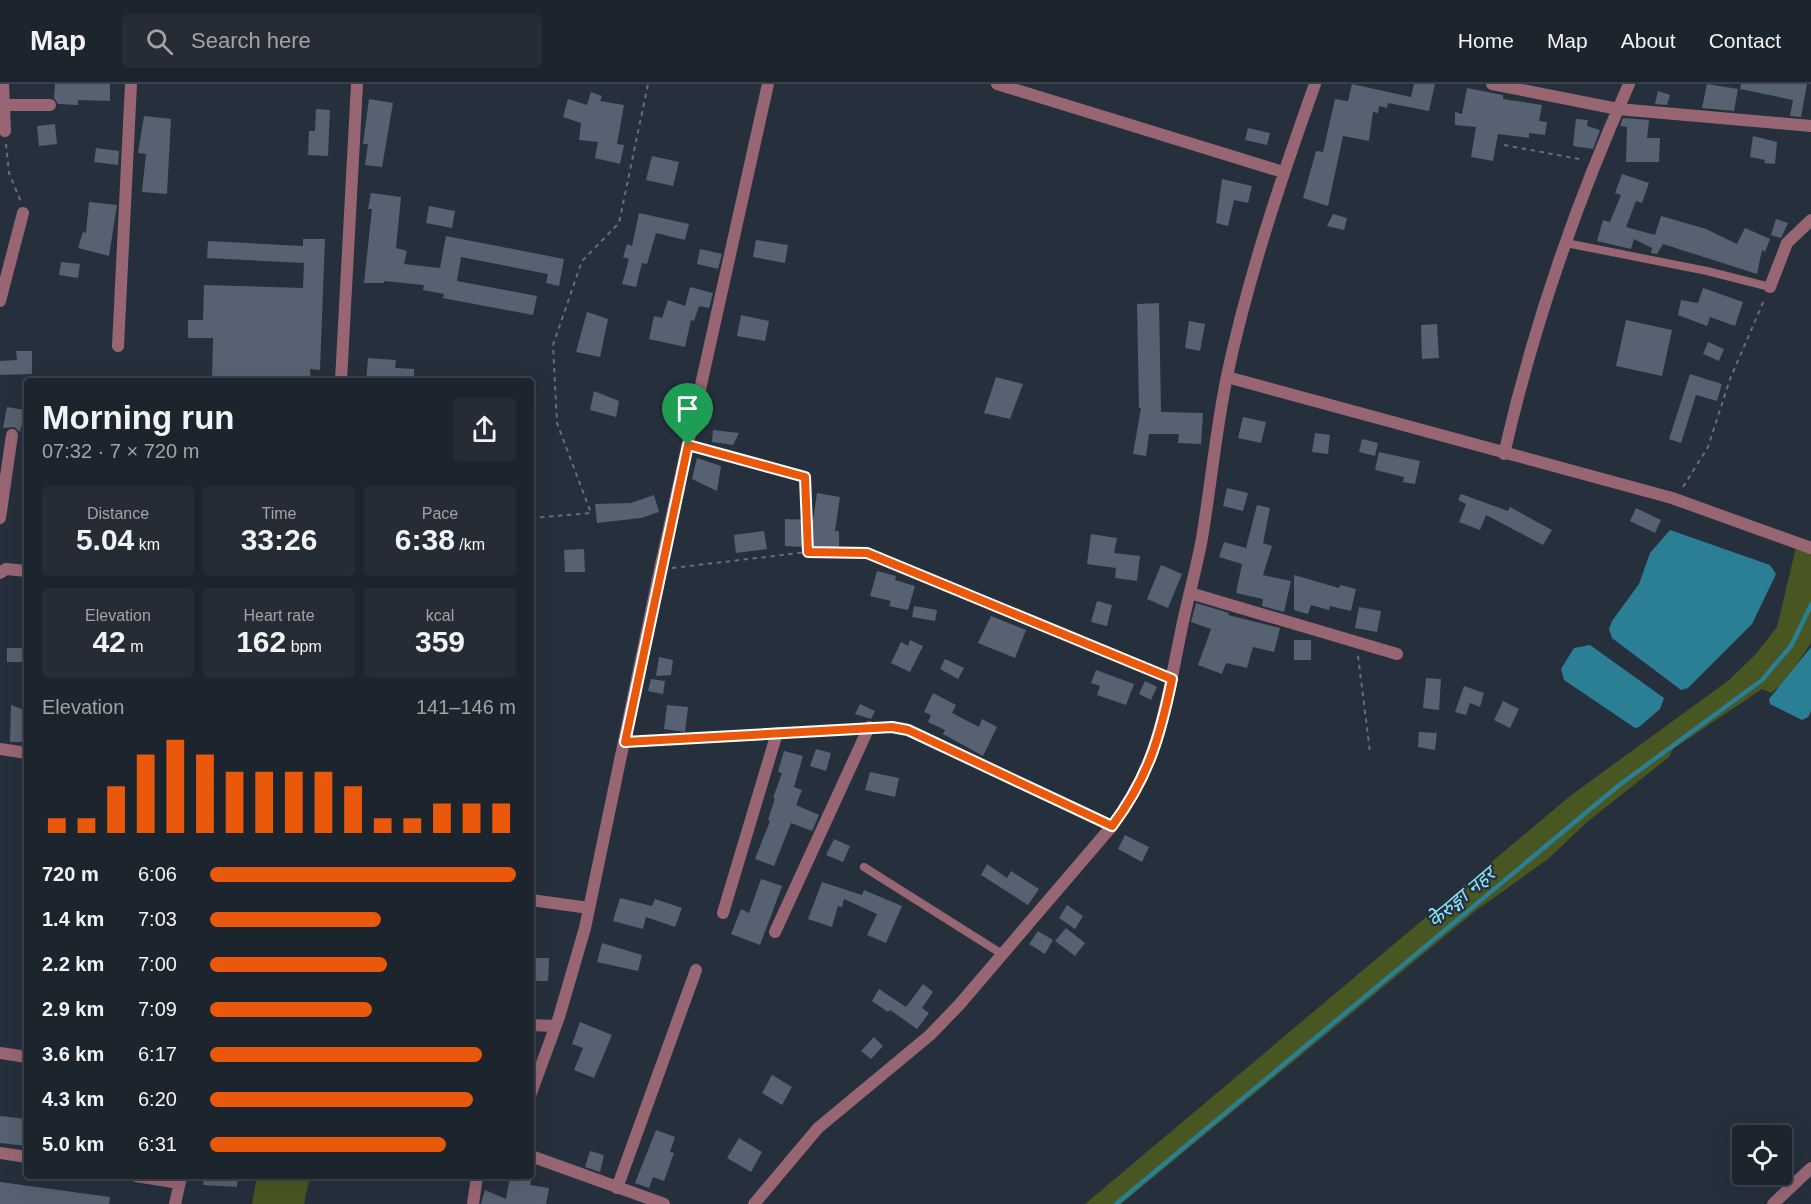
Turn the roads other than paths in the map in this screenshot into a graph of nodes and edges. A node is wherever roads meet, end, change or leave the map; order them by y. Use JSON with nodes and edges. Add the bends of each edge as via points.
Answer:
{"nodes":[{"id":1,"x":3,"y":84,"type":"edge"},
{"id":2,"x":131,"y":84,"type":"edge"},
{"id":3,"x":357,"y":84,"type":"edge"},
{"id":4,"x":768,"y":84,"type":"edge"},
{"id":5,"x":997,"y":84,"type":"edge"},
{"id":6,"x":1315,"y":84,"type":"edge"},
{"id":7,"x":1492,"y":84,"type":"edge"},
{"id":8,"x":1629,"y":84,"type":"edge"},
{"id":9,"x":4,"y":105,"type":"junction"},
{"id":10,"x":50,"y":105,"type":"dead end"},
{"id":11,"x":1618,"y":109,"type":"junction"},
{"id":12,"x":1811,"y":126,"type":"edge"},
{"id":13,"x":5,"y":130,"type":"road end"},
{"id":14,"x":1283,"y":172,"type":"junction"},
{"id":15,"x":23,"y":213,"type":"road end"},
{"id":16,"x":1811,"y":220,"type":"edge"},
{"id":17,"x":1566,"y":243,"type":"junction"},
{"id":18,"x":1770,"y":287,"type":"joint"},
{"id":19,"x":0,"y":301,"type":"edge"},
{"id":20,"x":118,"y":346,"type":"dead end"},
{"id":21,"x":1227,"y":377,"type":"junction"},
{"id":22,"x":341,"y":378,"type":"edge"},
{"id":23,"x":12,"y":435,"type":"dead end"},
{"id":24,"x":1504,"y":454,"type":"junction"},
{"id":25,"x":4,"y":464,"type":"edge"},
{"id":26,"x":0,"y":518,"type":"edge"},
{"id":27,"x":1806,"y":546,"type":"edge"},
{"id":28,"x":24,"y":571,"type":"edge"},
{"id":29,"x":0,"y":573,"type":"edge"},
{"id":30,"x":1190,"y":593,"type":"junction"},
{"id":31,"x":1397,"y":654,"type":"dead end"},
{"id":32,"x":869,"y":727,"type":"road end"},
{"id":33,"x":777,"y":733,"type":"road end"},
{"id":34,"x":0,"y":749,"type":"edge"},
{"id":35,"x":24,"y":753,"type":"edge"},
{"id":36,"x":864,"y":867,"type":"dead end"},
{"id":37,"x":534,"y":900,"type":"edge"},
{"id":38,"x":589,"y":908,"type":"junction"},
{"id":39,"x":723,"y":913,"type":"dead end"},
{"id":40,"x":775,"y":932,"type":"dead end"},
{"id":41,"x":1002,"y":954,"type":"junction"},
{"id":42,"x":696,"y":970,"type":"dead end"},
{"id":43,"x":534,"y":1024,"type":"edge"},
{"id":44,"x":555,"y":1026,"type":"junction"},
{"id":45,"x":0,"y":1053,"type":"edge"},
{"id":46,"x":24,"y":1057,"type":"edge"},
{"id":47,"x":534,"y":1085,"type":"edge"},
{"id":48,"x":0,"y":1153,"type":"edge"},
{"id":49,"x":24,"y":1157,"type":"edge"},
{"id":50,"x":534,"y":1157,"type":"edge"},
{"id":51,"x":1811,"y":1168,"type":"edge"},
{"id":52,"x":477,"y":1179,"type":"edge"},
{"id":53,"x":180,"y":1180,"type":"edge"},
{"id":54,"x":617,"y":1188,"type":"junction"},
{"id":55,"x":175,"y":1204,"type":"edge"},
{"id":56,"x":473,"y":1204,"type":"edge"},
{"id":57,"x":664,"y":1204,"type":"edge"},
{"id":58,"x":754,"y":1204,"type":"edge"},
{"id":59,"x":1773,"y":1204,"type":"edge"}],
"edges":[{"from":1,"to":9,"type":"street"},
{"from":2,"to":20,"type":"street"},
{"from":3,"to":22,"type":"street"},
{"from":4,"to":38,"type":"street"},
{"from":5,"to":14,"type":"street"},
{"from":6,"to":14,"type":"street"},
{"from":7,"to":11,"type":"street"},
{"from":8,"to":11,"type":"street"},
{"from":9,"to":10,"type":"street"},
{"from":9,"to":13,"type":"street"},
{"from":11,"to":12,"type":"street"},
{"from":11,"to":17,"type":"street"},
{"from":14,"to":21,"type":"street"},
{"from":15,"to":19,"type":"street"},
{"from":16,"to":18,"type":"street","via":[[1787,243]]},
{"from":17,"to":18,"type":"lane"},
{"from":17,"to":24,"type":"street","via":[[1523,371]]},
{"from":21,"to":24,"type":"street"},
{"from":21,"to":30,"type":"street"},
{"from":23,"to":25,"type":"street"},
{"from":24,"to":27,"type":"street","via":[[1672,498]]},
{"from":25,"to":26,"type":"street"},
{"from":28,"to":29,"type":"street","via":[[6,569]]},
{"from":30,"to":31,"type":"street"},
{"from":30,"to":41,"type":"street","via":[[1158,743],[1133,798]]},
{"from":32,"to":40,"type":"street"},
{"from":33,"to":39,"type":"street"},
{"from":34,"to":35,"type":"street"},
{"from":36,"to":41,"type":"lane"},
{"from":37,"to":38,"type":"street"},
{"from":38,"to":44,"type":"street"},
{"from":41,"to":58,"type":"street","via":[[930,1035],[818,1128]]},
{"from":42,"to":54,"type":"street"},
{"from":43,"to":44,"type":"street"},
{"from":44,"to":47,"type":"street"},
{"from":45,"to":46,"type":"street"},
{"from":48,"to":49,"type":"street"},
{"from":50,"to":54,"type":"street"},
{"from":51,"to":59,"type":"street"},
{"from":52,"to":56,"type":"street"},
{"from":53,"to":55,"type":"street"},
{"from":54,"to":57,"type":"street"}]}
